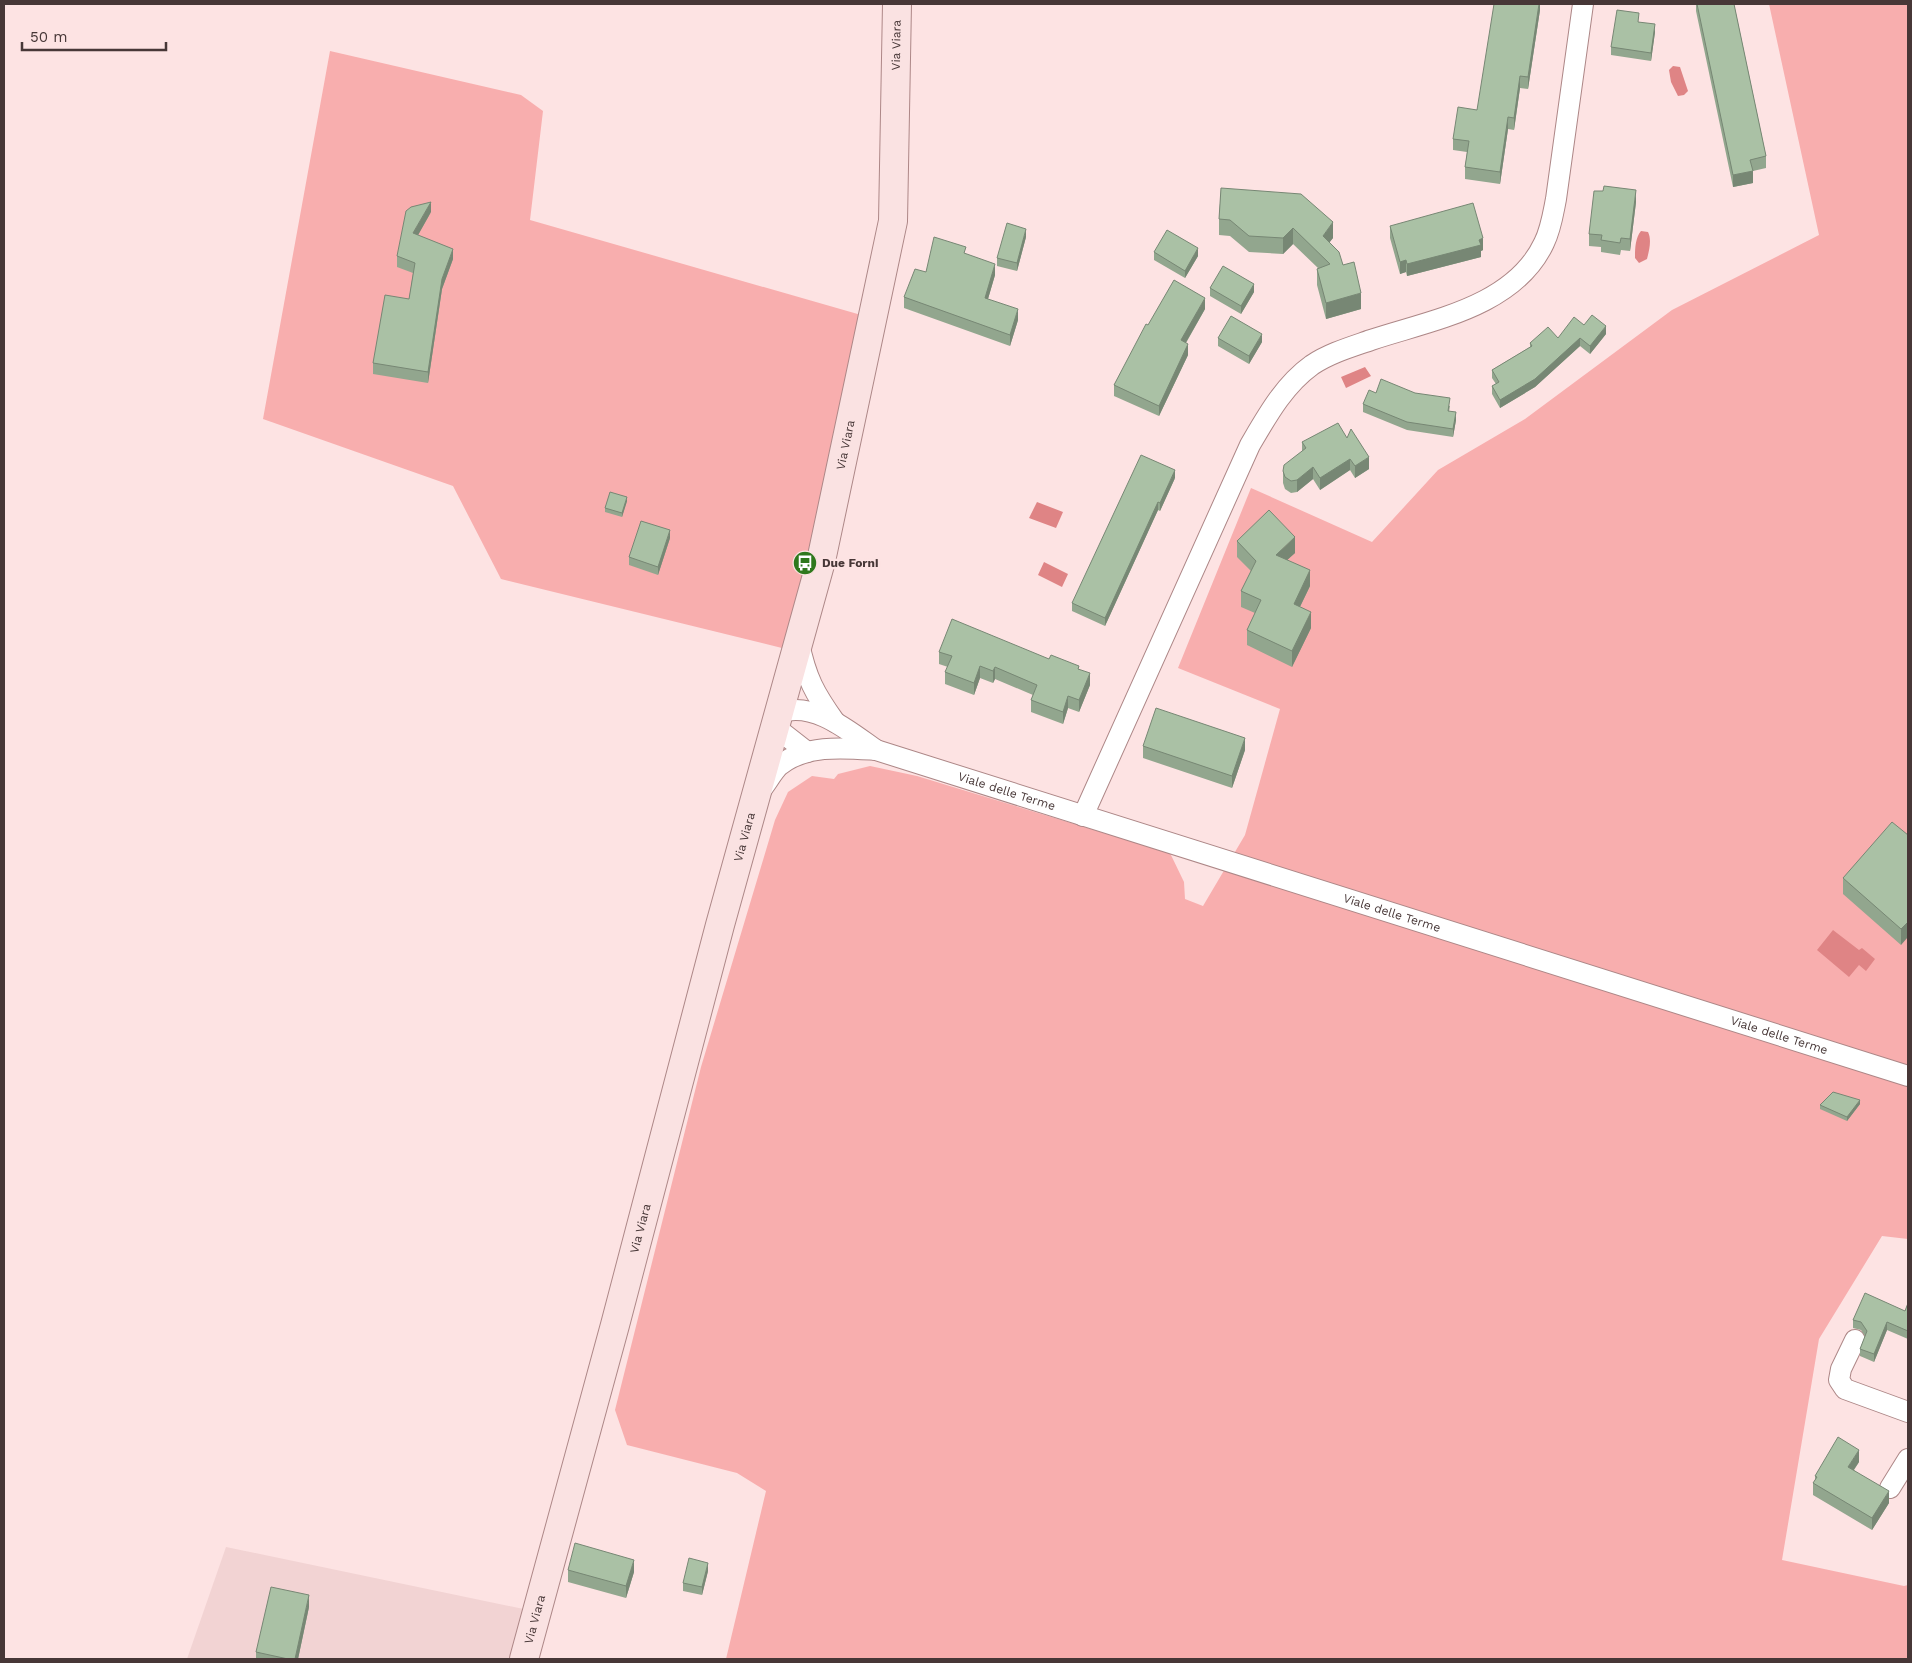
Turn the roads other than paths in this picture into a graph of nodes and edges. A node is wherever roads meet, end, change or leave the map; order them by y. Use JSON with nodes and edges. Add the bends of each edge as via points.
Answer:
{"nodes":[{"id":1,"x":897,"y":4,"type":"edge"},
{"id":2,"x":1583,"y":4,"type":"edge"},
{"id":3,"x":799,"y":641,"type":"junction"},
{"id":4,"x":777,"y":720,"type":"junction"},
{"id":5,"x":835,"y":722,"type":"junction"},
{"id":6,"x":876,"y":750,"type":"junction"},
{"id":7,"x":807,"y":752,"type":"junction"},
{"id":8,"x":755,"y":799,"type":"junction"},
{"id":9,"x":1084,"y":816,"type":"junction"},
{"id":10,"x":1908,"y":1076,"type":"edge"},
{"id":11,"x":1855,"y":1340,"type":"dead end"},
{"id":12,"x":1908,"y":1412,"type":"edge"},
{"id":13,"x":1908,"y":1460,"type":"edge"},
{"id":14,"x":1890,"y":1488,"type":"dead end"},
{"id":15,"x":524,"y":1659,"type":"edge"}],
"edges":[{"from":1,"to":3,"type":"main road","name":"Via Viara","via":[[893,221],[821,562]]},
{"from":2,"to":9,"type":"street","via":[[1556,199],[1547,235],[1534,260],[1520,277],[1469,308],[1327,356],[1295,379],[1271,408],[1250,446]]},
{"from":3,"to":4,"type":"main road","name":"Via Viara"},
{"from":3,"to":5,"type":"street","name":"Viale delle Terme","via":[[814,693]]},
{"from":4,"to":5,"type":"street","name":"Viale delle Terme","via":[[789,709],[802,710]]},
{"from":4,"to":7,"type":"street"},
{"from":4,"to":8,"type":"main road","name":"Via Viara"},
{"from":5,"to":6,"type":"street","name":"Viale delle Terme"},
{"from":6,"to":7,"type":"street","name":"Viale delle Terme","via":[[838,748]]},
{"from":6,"to":9,"type":"street","name":"Viale delle Terme"},
{"from":7,"to":8,"type":"street","name":"Viale delle Terme","via":[[780,765]]},
{"from":8,"to":15,"type":"main road","name":"Via Viara"},
{"from":9,"to":10,"type":"street","name":"Viale delle Terme"},
{"from":11,"to":12,"type":"street","via":[[1841,1368],[1839,1380],[1845,1389]]},
{"from":13,"to":14,"type":"street"}]}
